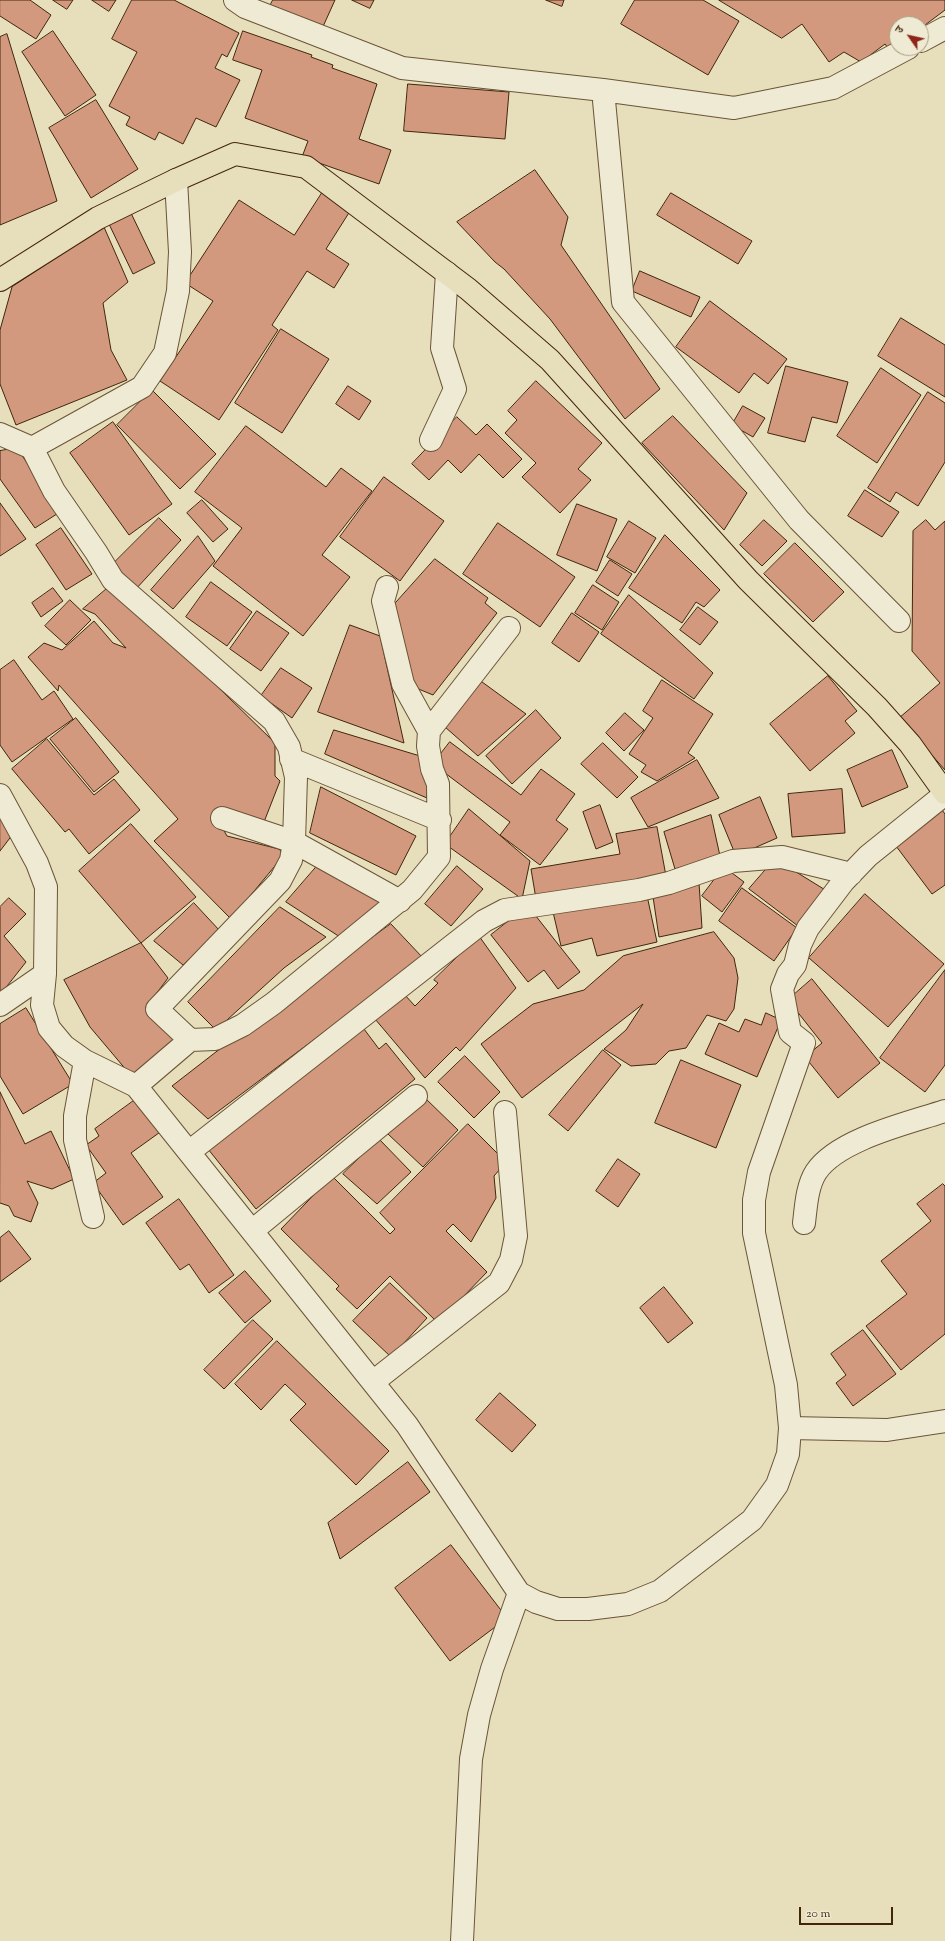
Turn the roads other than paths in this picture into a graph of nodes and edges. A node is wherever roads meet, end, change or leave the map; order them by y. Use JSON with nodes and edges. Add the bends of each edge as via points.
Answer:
{"nodes":[{"id":1,"x":235,"y":0,"type":"edge"},
{"id":2,"x":257,"y":6,"type":"edge"},
{"id":3,"x":945,"y":28,"type":"edge"},
{"id":4,"x":929,"y":37,"type":"edge"},
{"id":5,"x":893,"y":56,"type":"edge"},
{"id":6,"x":603,"y":90,"type":"junction"},
{"id":7,"x":176,"y":180,"type":"junction"},
{"id":8,"x":447,"y":272,"type":"junction"},
{"id":9,"x":0,"y":280,"type":"edge"},
{"id":10,"x":0,"y":434,"type":"edge"},
{"id":11,"x":431,"y":440,"type":"dead end"},
{"id":12,"x":32,"y":448,"type":"junction"},
{"id":13,"x":387,"y":587,"type":"dead end"},
{"id":14,"x":899,"y":620,"type":"dead end"},
{"id":15,"x":509,"y":628,"type":"dead end"},
{"id":16,"x":429,"y":731,"type":"junction"},
{"id":17,"x":291,"y":759,"type":"junction"},
{"id":18,"x":945,"y":793,"type":"edge"},
{"id":19,"x":0,"y":795,"type":"edge"},
{"id":20,"x":222,"y":818,"type":"dead end"},
{"id":21,"x":440,"y":820,"type":"junction"},
{"id":22,"x":294,"y":842,"type":"junction"},
{"id":23,"x":851,"y":874,"type":"junction"},
{"id":24,"x":400,"y":901,"type":"junction"},
{"id":25,"x":45,"y":974,"type":"junction"},
{"id":26,"x":0,"y":1005,"type":"edge"},
{"id":27,"x":190,"y":1040,"type":"junction"},
{"id":28,"x":85,"y":1061,"type":"junction"},
{"id":29,"x":136,"y":1086,"type":"junction"},
{"id":30,"x":416,"y":1096,"type":"dead end"},
{"id":31,"x":945,"y":1111,"type":"edge"},
{"id":32,"x":505,"y":1112,"type":"dead end"},
{"id":33,"x":189,"y":1152,"type":"junction"},
{"id":34,"x":93,"y":1218,"type":"dead end"},
{"id":35,"x":804,"y":1222,"type":"dead end"},
{"id":36,"x":252,"y":1230,"type":"junction"},
{"id":37,"x":373,"y":1382,"type":"junction"},
{"id":38,"x":945,"y":1421,"type":"edge"},
{"id":39,"x":790,"y":1428,"type":"junction"},
{"id":40,"x":519,"y":1593,"type":"junction"},
{"id":41,"x":462,"y":1941,"type":"edge"}],
"edges":[{"from":1,"to":2,"type":"street","via":[[245,7]]},
{"from":2,"to":6,"type":"street","via":[[402,68]]},
{"from":3,"to":4,"type":"street"},
{"from":5,"to":6,"type":"street","via":[[834,88],[734,108]]},
{"from":6,"to":14,"type":"street","via":[[623,302],[800,520]]},
{"from":7,"to":8,"type":"main road","via":[[236,154],[306,167]]},
{"from":7,"to":9,"type":"main road","via":[[98,218]]},
{"from":7,"to":12,"type":"street","via":[[180,252],[178,291],[165,352],[142,387]]},
{"from":8,"to":11,"type":"street","via":[[442,348],[455,389]]},
{"from":8,"to":18,"type":"main road","via":[[550,360],[748,580],[877,707],[910,744]]},
{"from":10,"to":12,"type":"street"},
{"from":12,"to":17,"type":"street","via":[[54,491],[113,580],[274,721],[288,747]]},
{"from":13,"to":16,"type":"street","via":[[383,601],[403,684]]},
{"from":15,"to":16,"type":"street"},
{"from":16,"to":21,"type":"street","via":[[428,746],[438,784]]},
{"from":17,"to":21,"type":"street"},
{"from":17,"to":22,"type":"street","via":[[296,777]]},
{"from":18,"to":23,"type":"street","via":[[868,856]]},
{"from":19,"to":25,"type":"street","via":[[37,863],[46,886]]},
{"from":20,"to":22,"type":"street"},
{"from":21,"to":24,"type":"street","via":[[438,857]]},
{"from":22,"to":24,"type":"street"},
{"from":22,"to":27,"type":"street","via":[[291,860],[280,881],[157,1009]]},
{"from":23,"to":33,"type":"street","via":[[782,856],[758,858],[733,861],[669,883],[639,890],[505,910],[484,921]]},
{"from":23,"to":39,"type":"street","via":[[808,928],[795,965],[782,989],[790,1032],[804,1043],[759,1172],[754,1200],[754,1234],[786,1385]]},
{"from":24,"to":27,"type":"street","via":[[243,1025],[215,1039]]},
{"from":25,"to":26,"type":"street"},
{"from":25,"to":28,"type":"street","via":[[42,1005],[49,1028],[64,1046]]},
{"from":27,"to":29,"type":"street"},
{"from":28,"to":29,"type":"street"},
{"from":28,"to":34,"type":"street","via":[[75,1116],[74,1140]]},
{"from":29,"to":33,"type":"street"},
{"from":30,"to":36,"type":"street"},
{"from":31,"to":35,"type":"street","via":[[868,1136],[839,1150],[816,1172],[808,1191]]},
{"from":32,"to":37,"type":"street","via":[[516,1236],[511,1260],[499,1283]]},
{"from":33,"to":36,"type":"street"},
{"from":36,"to":37,"type":"street"},
{"from":37,"to":40,"type":"street","via":[[407,1425]]},
{"from":38,"to":39,"type":"street","via":[[887,1430]]},
{"from":39,"to":40,"type":"street","via":[[788,1454],[777,1485],[752,1520],[660,1591],[628,1604],[588,1609],[558,1609]]},
{"from":40,"to":41,"type":"street","via":[[492,1669],[479,1714],[471,1759]]}]}
